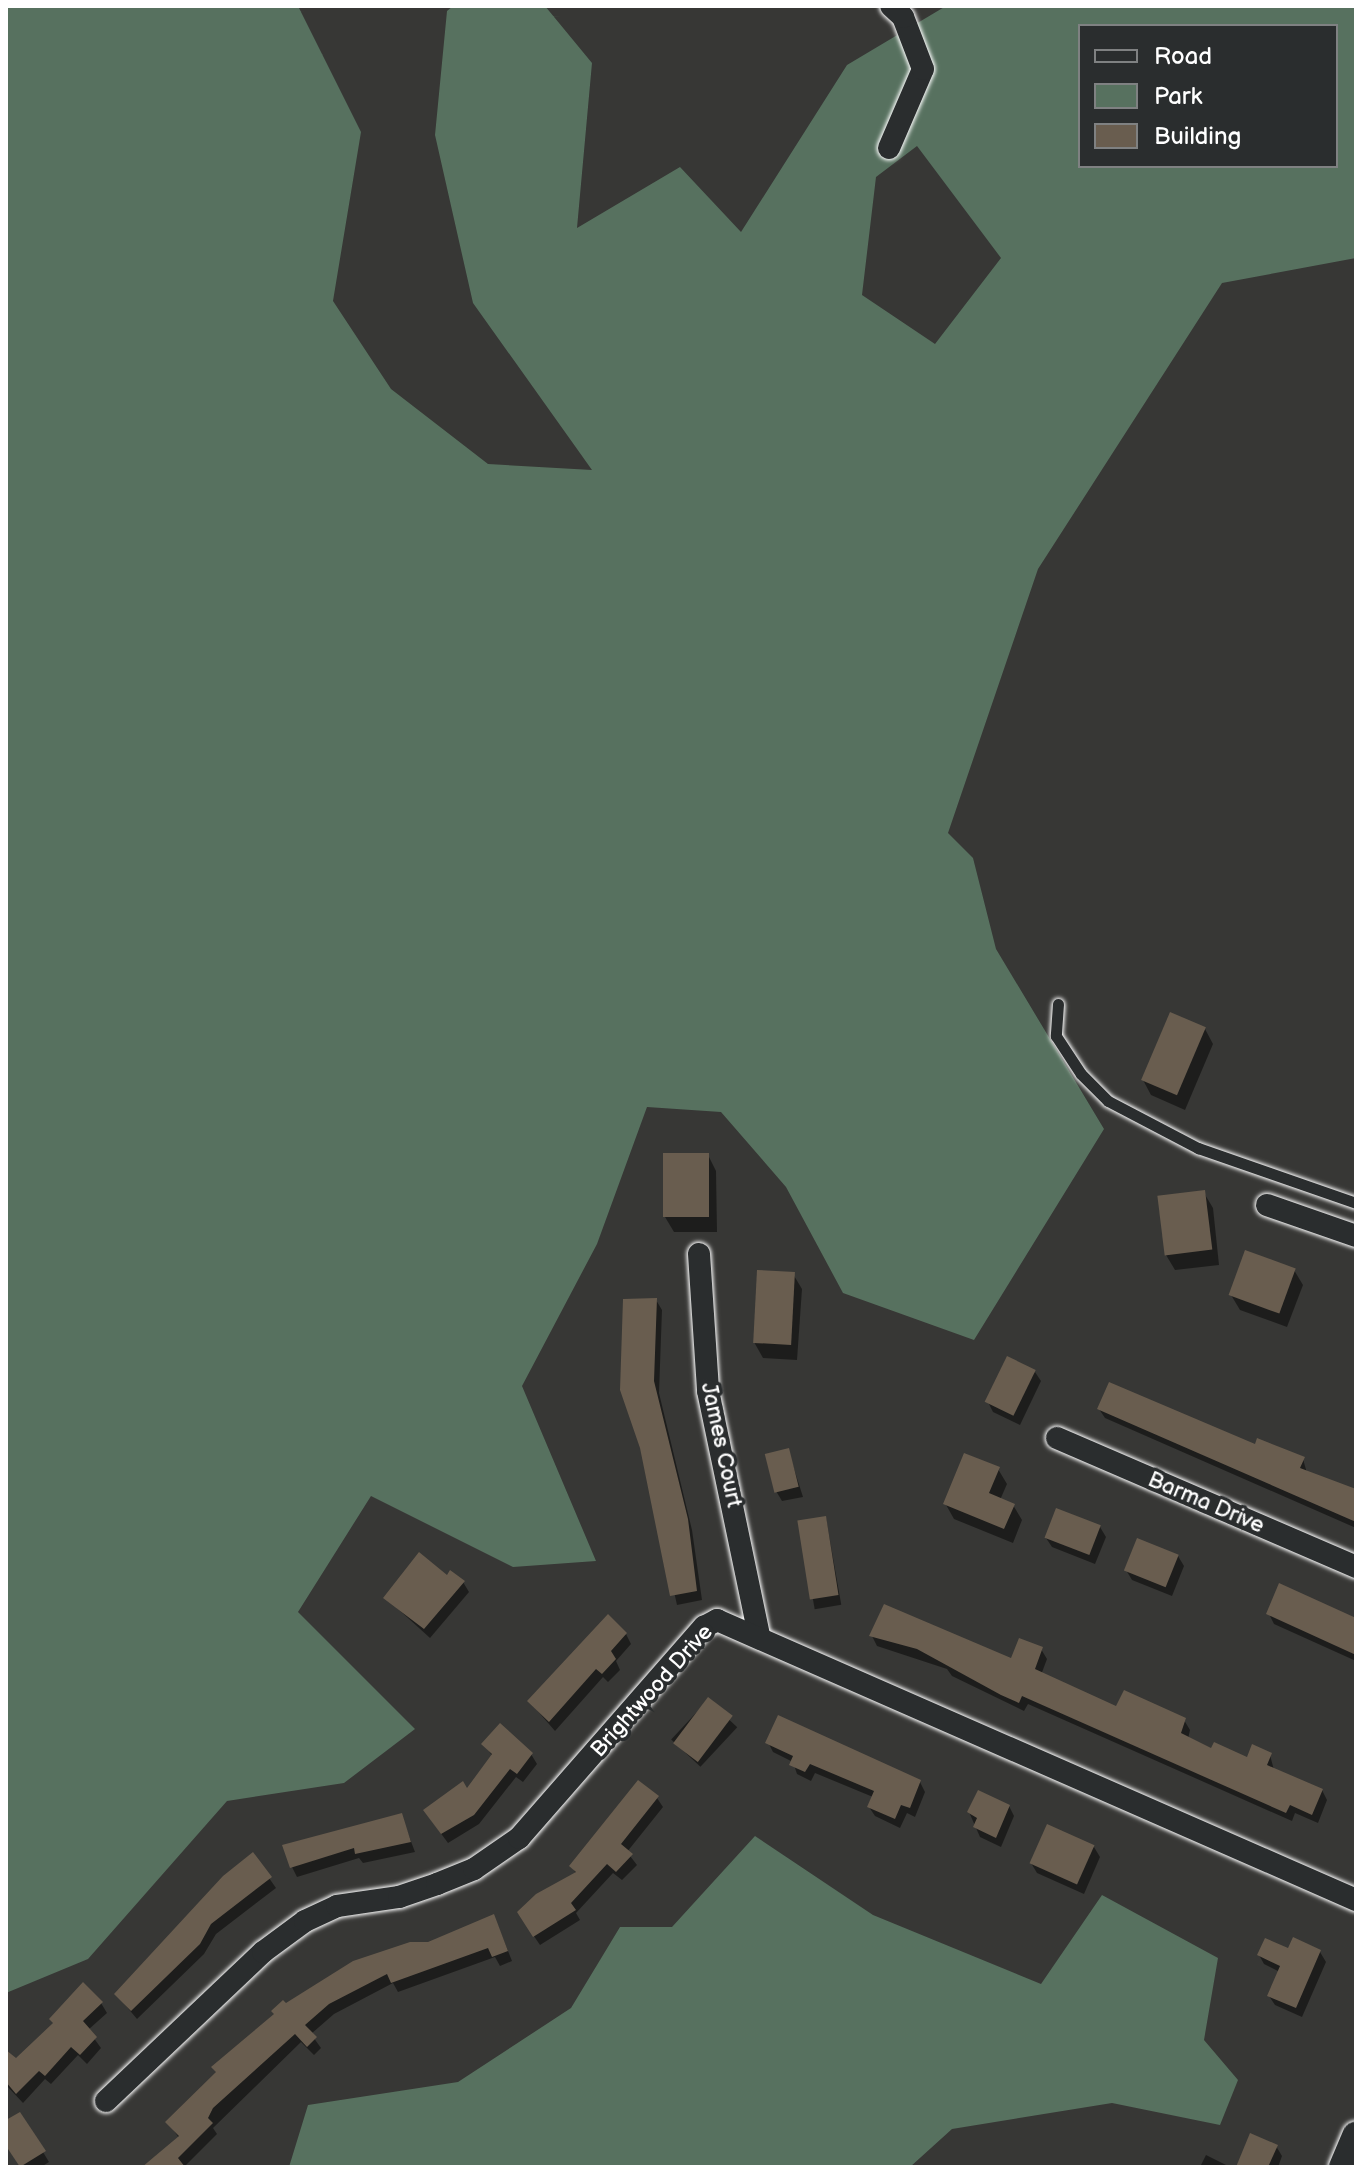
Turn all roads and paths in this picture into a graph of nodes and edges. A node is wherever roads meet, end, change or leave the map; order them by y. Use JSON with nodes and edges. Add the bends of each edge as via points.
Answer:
{"nodes":[{"id":1,"x":891,"y":6,"type":"edge"},
{"id":2,"x":889,"y":148,"type":"dead end"},
{"id":3,"x":1058,"y":1004,"type":"dead end"},
{"id":4,"x":1356,"y":1203,"type":"edge"},
{"id":5,"x":1267,"y":1205,"type":"dead end"},
{"id":6,"x":1356,"y":1236,"type":"edge"},
{"id":7,"x":699,"y":1254,"type":"dead end"},
{"id":8,"x":1057,"y":1438,"type":"dead end"},
{"id":9,"x":1356,"y":1567,"type":"edge"},
{"id":10,"x":759,"y":1635,"type":"junction"},
{"id":11,"x":1356,"y":1900,"type":"edge"},
{"id":12,"x":106,"y":2101,"type":"dead end"}],
"edges":[{"from":1,"to":2,"type":"street","via":[[903,17],[923,69]]},
{"from":3,"to":4,"type":"lane","via":[[1056,1036],[1081,1074],[1108,1101],[1198,1148]]},
{"from":5,"to":6,"type":"street"},
{"from":7,"to":10,"type":"street","name":"James Court","via":[[708,1391]]},
{"from":8,"to":9,"type":"street","name":"Barma Drive"},
{"from":10,"to":11,"type":"street","name":"Brightwood Drive"},
{"from":10,"to":12,"type":"street","name":"Brightwood Drive","via":[[717,1620],[704,1627],[519,1838],[474,1869],[437,1884],[399,1897],[337,1906],[305,1921],[263,1952]]}]}
